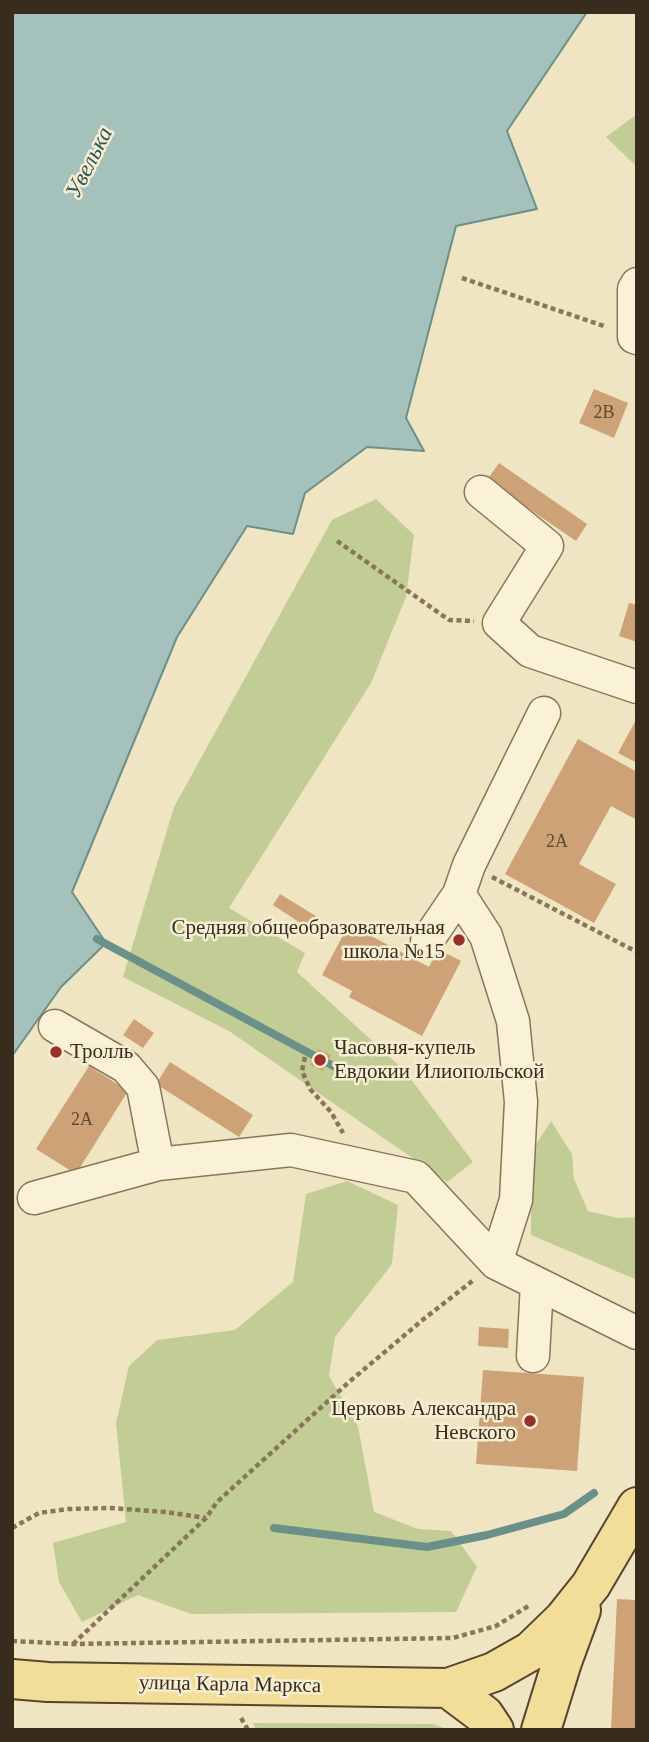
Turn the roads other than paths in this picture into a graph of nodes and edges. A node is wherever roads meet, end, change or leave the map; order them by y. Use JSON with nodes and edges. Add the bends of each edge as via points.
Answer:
{"nodes":[{"id":1,"x":637,"y":284,"type":"edge"},
{"id":2,"x":636,"y":337,"type":"edge"},
{"id":3,"x":481,"y":492,"type":"dead end"},
{"id":4,"x":637,"y":687,"type":"edge"},
{"id":5,"x":544,"y":713,"type":"dead end"},
{"id":6,"x":459,"y":894,"type":"junction"},
{"id":7,"x":427,"y":941,"type":"dead end"},
{"id":8,"x":55,"y":1026,"type":"dead end"},
{"id":9,"x":158,"y":1164,"type":"junction"},
{"id":10,"x":34,"y":1198,"type":"dead end"},
{"id":11,"x":496,"y":1263,"type":"junction"},
{"id":12,"x":537,"y":1284,"type":"junction"},
{"id":13,"x":637,"y":1333,"type":"edge"},
{"id":14,"x":533,"y":1356,"type":"dead end"},
{"id":15,"x":636,"y":1510,"type":"edge"},
{"id":16,"x":591,"y":1585,"type":"junction"},
{"id":17,"x":12,"y":1679,"type":"edge"},
{"id":18,"x":448,"y":1688,"type":"junction"},
{"id":19,"x":494,"y":1730,"type":"edge"},
{"id":20,"x":541,"y":1730,"type":"edge"}],
"edges":[{"from":1,"to":2,"type":"street"},
{"from":3,"to":4,"type":"street","via":[[547,546],[499,623],[530,651]]},
{"from":5,"to":6,"type":"street"},
{"from":6,"to":7,"type":"street"},
{"from":6,"to":11,"type":"street","via":[[486,936],[513,1021],[521,1102],[516,1200]]},
{"from":8,"to":9,"type":"street","via":[[126,1067],[143,1087]]},
{"from":9,"to":10,"type":"street"},
{"from":9,"to":11,"type":"street","via":[[291,1150],[416,1177]]},
{"from":11,"to":12,"type":"street"},
{"from":12,"to":13,"type":"street"},
{"from":12,"to":14,"type":"street"},
{"from":15,"to":16,"type":"main road"},
{"from":16,"to":18,"type":"main road","via":[[531,1651],[494,1672]]},
{"from":16,"to":20,"type":"main road"},
{"from":17,"to":18,"type":"main road","name":"улица Карла Маркса"},
{"from":18,"to":19,"type":"main road","via":[[484,1715]]}]}
